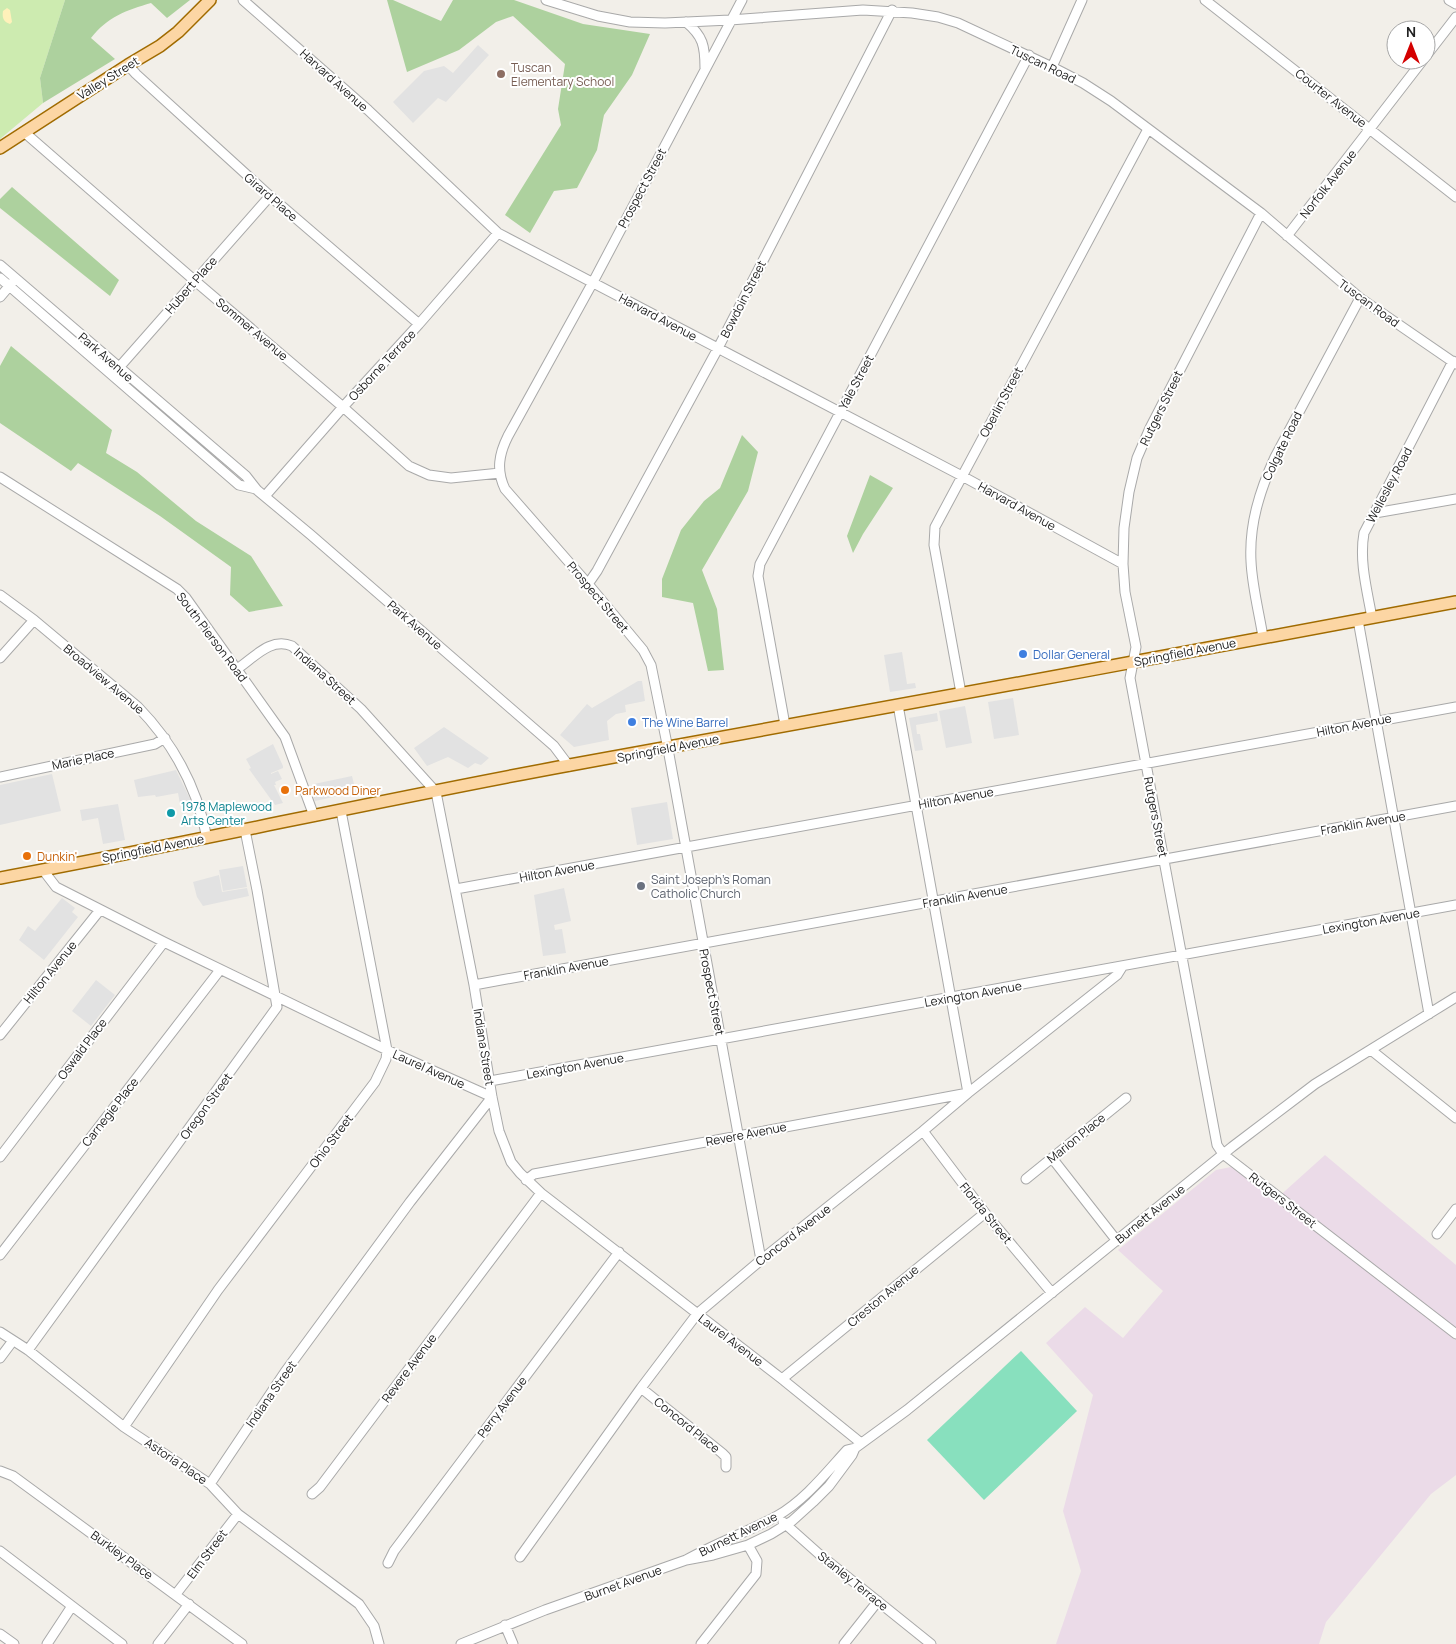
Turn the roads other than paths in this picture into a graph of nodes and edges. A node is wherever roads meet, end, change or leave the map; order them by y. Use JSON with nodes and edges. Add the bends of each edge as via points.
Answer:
{"nodes":[{"id":1,"x":210,"y":0,"type":"edge"},
{"id":2,"x":243,"y":0,"type":"edge"},
{"id":3,"x":546,"y":0,"type":"edge"},
{"id":4,"x":742,"y":0,"type":"edge"},
{"id":5,"x":1082,"y":0,"type":"edge"},
{"id":6,"x":1205,"y":0,"type":"edge"},
{"id":7,"x":1449,"y":0,"type":"edge"},
{"id":8,"x":1456,"y":4,"type":"edge"},
{"id":9,"x":892,"y":10,"type":"junction"},
{"id":10,"x":1456,"y":17,"type":"edge"},
{"id":11,"x":730,"y":20,"type":"junction"},
{"id":12,"x":686,"y":22,"type":"junction"},
{"id":13,"x":1436,"y":43,"type":"edge"},
{"id":14,"x":1029,"y":55,"type":"junction"},
{"id":15,"x":128,"y":65,"type":"junction"},
{"id":16,"x":1052,"y":67,"type":"junction"},
{"id":17,"x":705,"y":69,"type":"junction"},
{"id":18,"x":1415,"y":70,"type":"edge"},
{"id":19,"x":1148,"y":129,"type":"junction"},
{"id":20,"x":1370,"y":129,"type":"junction"},
{"id":21,"x":24,"y":132,"type":"junction"},
{"id":22,"x":0,"y":148,"type":"edge"},
{"id":23,"x":270,"y":196,"type":"junction"},
{"id":24,"x":1456,"y":197,"type":"edge"},
{"id":25,"x":1261,"y":213,"type":"junction"},
{"id":26,"x":498,"y":232,"type":"junction"},
{"id":27,"x":1287,"y":236,"type":"junction"},
{"id":28,"x":0,"y":265,"type":"edge"},
{"id":29,"x":0,"y":278,"type":"edge"},
{"id":30,"x":194,"y":280,"type":"junction"},
{"id":31,"x":12,"y":282,"type":"junction"},
{"id":32,"x":593,"y":282,"type":"junction"},
{"id":33,"x":0,"y":297,"type":"edge"},
{"id":34,"x":1360,"y":298,"type":"junction"},
{"id":35,"x":419,"y":324,"type":"junction"},
{"id":36,"x":718,"y":349,"type":"junction"},
{"id":37,"x":1454,"y":362,"type":"edge"},
{"id":38,"x":119,"y":368,"type":"junction"},
{"id":39,"x":112,"y":375,"type":"junction"},
{"id":40,"x":343,"y":407,"type":"junction"},
{"id":41,"x":840,"y":413,"type":"junction"},
{"id":42,"x":500,"y":473,"type":"junction"},
{"id":43,"x":962,"y":476,"type":"junction"},
{"id":44,"x":0,"y":477,"type":"edge"},
{"id":45,"x":257,"y":490,"type":"junction"},
{"id":46,"x":265,"y":496,"type":"junction"},
{"id":47,"x":1456,"y":499,"type":"edge"},
{"id":48,"x":1375,"y":513,"type":"junction"},
{"id":49,"x":1123,"y":564,"type":"junction"},
{"id":50,"x":588,"y":584,"type":"junction"},
{"id":51,"x":0,"y":595,"type":"edge"},
{"id":52,"x":1456,"y":602,"type":"edge"},
{"id":53,"x":1372,"y":618,"type":"junction"},
{"id":54,"x":34,"y":620,"type":"junction"},
{"id":55,"x":1358,"y":620,"type":"junction"},
{"id":56,"x":1264,"y":636,"type":"junction"},
{"id":57,"x":0,"y":658,"type":"edge"},
{"id":58,"x":1133,"y":662,"type":"junction"},
{"id":59,"x":237,"y":669,"type":"junction"},
{"id":60,"x":962,"y":693,"type":"junction"},
{"id":61,"x":898,"y":705,"type":"junction"},
{"id":62,"x":1456,"y":707,"type":"edge"},
{"id":63,"x":1375,"y":721,"type":"junction"},
{"id":64,"x":785,"y":725,"type":"junction"},
{"id":65,"x":165,"y":738,"type":"junction"},
{"id":66,"x":668,"y":749,"type":"junction"},
{"id":67,"x":1146,"y":764,"type":"junction"},
{"id":68,"x":569,"y":766,"type":"junction"},
{"id":69,"x":0,"y":777,"type":"edge"},
{"id":70,"x":436,"y":792,"type":"junction"},
{"id":71,"x":915,"y":806,"type":"junction"},
{"id":72,"x":1456,"y":806,"type":"edge"},
{"id":73,"x":341,"y":811,"type":"junction"},
{"id":74,"x":314,"y":816,"type":"junction"},
{"id":75,"x":1394,"y":818,"type":"junction"},
{"id":76,"x":245,"y":830,"type":"junction"},
{"id":77,"x":207,"y":838,"type":"junction"},
{"id":78,"x":686,"y":847,"type":"junction"},
{"id":79,"x":1164,"y":859,"type":"junction"},
{"id":80,"x":43,"y":870,"type":"junction"},
{"id":81,"x":0,"y":878,"type":"edge"},
{"id":82,"x":456,"y":890,"type":"junction"},
{"id":83,"x":932,"y":901,"type":"junction"},
{"id":84,"x":1456,"y":905,"type":"edge"},
{"id":85,"x":100,"y":910,"type":"junction"},
{"id":86,"x":1411,"y":914,"type":"junction"},
{"id":87,"x":164,"y":942,"type":"junction"},
{"id":88,"x":703,"y":943,"type":"junction"},
{"id":89,"x":1181,"y":955,"type":"junction"},
{"id":90,"x":1122,"y":967,"type":"junction"},
{"id":91,"x":220,"y":970,"type":"junction"},
{"id":92,"x":474,"y":985,"type":"junction"},
{"id":93,"x":1456,"y":997,"type":"edge"},
{"id":94,"x":277,"y":998,"type":"junction"},
{"id":95,"x":951,"y":998,"type":"junction"},
{"id":96,"x":1429,"y":1014,"type":"junction"},
{"id":97,"x":0,"y":1035,"type":"edge"},
{"id":98,"x":721,"y":1040,"type":"junction"},
{"id":99,"x":387,"y":1050,"type":"junction"},
{"id":100,"x":1371,"y":1050,"type":"junction"},
{"id":101,"x":490,"y":1081,"type":"junction"},
{"id":102,"x":968,"y":1093,"type":"junction"},
{"id":103,"x":492,"y":1096,"type":"junction"},
{"id":104,"x":1126,"y":1098,"type":"dead end"},
{"id":105,"x":1456,"y":1118,"type":"edge"},
{"id":106,"x":923,"y":1131,"type":"junction"},
{"id":107,"x":738,"y":1136,"type":"junction"},
{"id":108,"x":1223,"y":1154,"type":"junction"},
{"id":109,"x":0,"y":1157,"type":"edge"},
{"id":110,"x":1052,"y":1158,"type":"junction"},
{"id":111,"x":1026,"y":1179,"type":"dead end"},
{"id":112,"x":526,"y":1180,"type":"junction"},
{"id":113,"x":541,"y":1193,"type":"junction"},
{"id":114,"x":1456,"y":1210,"type":"edge"},
{"id":115,"x":985,"y":1213,"type":"junction"},
{"id":116,"x":1437,"y":1234,"type":"dead end"},
{"id":117,"x":1117,"y":1241,"type":"junction"},
{"id":118,"x":619,"y":1252,"type":"junction"},
{"id":119,"x":0,"y":1255,"type":"edge"},
{"id":120,"x":761,"y":1260,"type":"junction"},
{"id":121,"x":1052,"y":1293,"type":"junction"},
{"id":122,"x":697,"y":1314,"type":"junction"},
{"id":123,"x":0,"y":1332,"type":"edge"},
{"id":124,"x":1456,"y":1334,"type":"edge"},
{"id":125,"x":12,"y":1342,"type":"junction"},
{"id":126,"x":28,"y":1350,"type":"junction"},
{"id":127,"x":0,"y":1358,"type":"edge"},
{"id":128,"x":782,"y":1379,"type":"junction"},
{"id":129,"x":640,"y":1388,"type":"junction"},
{"id":130,"x":124,"y":1427,"type":"junction"},
{"id":131,"x":858,"y":1445,"type":"junction"},
{"id":132,"x":726,"y":1467,"type":"dead end"},
{"id":133,"x":0,"y":1471,"type":"edge"},
{"id":134,"x":210,"y":1484,"type":"junction"},
{"id":135,"x":312,"y":1494,"type":"dead end"},
{"id":136,"x":238,"y":1514,"type":"junction"},
{"id":137,"x":778,"y":1516,"type":"junction"},
{"id":138,"x":786,"y":1525,"type":"junction"},
{"id":139,"x":748,"y":1545,"type":"junction"},
{"id":140,"x":0,"y":1552,"type":"edge"},
{"id":141,"x":520,"y":1557,"type":"dead end"},
{"id":142,"x":686,"y":1560,"type":"junction"},
{"id":143,"x":388,"y":1563,"type":"dead end"},
{"id":144,"x":176,"y":1594,"type":"junction"},
{"id":145,"x":878,"y":1601,"type":"junction"},
{"id":146,"x":189,"y":1604,"type":"junction"},
{"id":147,"x":72,"y":1606,"type":"junction"},
{"id":148,"x":505,"y":1625,"type":"junction"},
{"id":149,"x":0,"y":1634,"type":"edge"},
{"id":150,"x":14,"y":1644,"type":"edge"},
{"id":151,"x":47,"y":1644,"type":"edge"},
{"id":152,"x":122,"y":1644,"type":"edge"},
{"id":153,"x":158,"y":1644,"type":"edge"},
{"id":154,"x":242,"y":1644,"type":"edge"},
{"id":155,"x":379,"y":1644,"type":"edge"},
{"id":156,"x":461,"y":1644,"type":"edge"},
{"id":157,"x":513,"y":1644,"type":"edge"},
{"id":158,"x":701,"y":1644,"type":"edge"},
{"id":159,"x":844,"y":1644,"type":"edge"},
{"id":160,"x":931,"y":1644,"type":"edge"}],
"edges":[{"from":1,"to":15,"type":"main road","name":"Valley Street","via":[[172,37]]},
{"from":2,"to":26,"type":"street","name":"Harvard Avenue","via":[[368,110]]},
{"from":3,"to":12,"type":"street","name":"Tuscan Road","via":[[630,22]]},
{"from":4,"to":11,"type":"street","name":"Prospect Street"},
{"from":5,"to":16,"type":"street"},
{"from":6,"to":20,"type":"street","name":"Courter Avenue"},
{"from":7,"to":8,"type":"street"},
{"from":9,"to":11,"type":"street","name":"Tuscan Road"},
{"from":9,"to":14,"type":"street","name":"Tuscan Road","via":[[958,23]]},
{"from":9,"to":36,"type":"street","name":"Bowdoin Street"},
{"from":10,"to":13,"type":"street"},
{"from":11,"to":12,"type":"street","name":"Tuscan Road"},
{"from":11,"to":17,"type":"street","name":"Prospect Street"},
{"from":12,"to":17,"type":"street","via":[[700,37],[705,49]]},
{"from":14,"to":16,"type":"street","name":"Tuscan Road"},
{"from":14,"to":41,"type":"street","name":"Yale Street"},
{"from":15,"to":21,"type":"main road","name":"Valley Street"},
{"from":15,"to":23,"type":"street","name":"Girard Place"},
{"from":16,"to":19,"type":"street","name":"Tuscan Road","via":[[1111,101]]},
{"from":17,"to":32,"type":"street","name":"Prospect Street"},
{"from":18,"to":20,"type":"street","name":"Norfolk Avenue"},
{"from":19,"to":25,"type":"street","name":"Tuscan Road"},
{"from":19,"to":43,"type":"street","name":"Oberlin Street"},
{"from":20,"to":24,"type":"street","name":"Courter Avenue"},
{"from":20,"to":27,"type":"street","name":"Norfolk Avenue"},
{"from":21,"to":22,"type":"main road","name":"Valley Street"},
{"from":21,"to":30,"type":"street","name":"Sommer Avenue"},
{"from":23,"to":30,"type":"street","name":"Hubert Place"},
{"from":23,"to":35,"type":"street","name":"Girard Place"},
{"from":25,"to":27,"type":"street","name":"Tuscan Road"},
{"from":25,"to":49,"type":"street","name":"Rutgers Street","via":[[1137,458],[1124,528]]},
{"from":26,"to":32,"type":"street","name":"Harvard Avenue"},
{"from":26,"to":35,"type":"street","name":"Osborne Terrace"},
{"from":27,"to":34,"type":"street","name":"Tuscan Road"},
{"from":28,"to":31,"type":"street","name":"Park Avenue"},
{"from":29,"to":31,"type":"street","name":"Park Avenue"},
{"from":30,"to":38,"type":"street","name":"Hubert Place"},
{"from":30,"to":40,"type":"street","name":"Sommer Avenue"},
{"from":31,"to":33,"type":"street"},
{"from":31,"to":38,"type":"street","name":"Park Avenue"},
{"from":31,"to":39,"type":"street","name":"Park Avenue"},
{"from":32,"to":36,"type":"street","name":"Harvard Avenue"},
{"from":32,"to":42,"type":"street","name":"Prospect Street","via":[[503,446]]},
{"from":34,"to":37,"type":"street","name":"Tuscan Road"},
{"from":34,"to":56,"type":"street","name":"Colgate Road","via":[[1267,474],[1256,507],[1251,563]]},
{"from":35,"to":40,"type":"street","name":"Osborne Terrace"},
{"from":36,"to":41,"type":"street","name":"Harvard Avenue"},
{"from":36,"to":50,"type":"street","name":"Bowdoin Street"},
{"from":37,"to":48,"type":"street","name":"Wellesley Road"},
{"from":38,"to":39,"type":"street","name":"Hubert Place"},
{"from":38,"to":45,"type":"street","name":"Park Avenue","via":[[246,476]]},
{"from":39,"to":45,"type":"street","name":"Park Avenue","via":[[239,485]]},
{"from":40,"to":42,"type":"street","name":"Sommer Avenue","via":[[409,466],[429,475],[452,478]]},
{"from":40,"to":46,"type":"street","name":"Osborne Terrace"},
{"from":41,"to":43,"type":"street","name":"Harvard Avenue"},
{"from":41,"to":64,"type":"street","name":"Yale Street","via":[[760,564],[758,576]]},
{"from":42,"to":50,"type":"street","name":"Prospect Street","via":[[505,489]]},
{"from":43,"to":49,"type":"street","name":"Harvard Avenue"},
{"from":43,"to":60,"type":"street","name":"Oberlin Street","via":[[935,527],[934,545]]},
{"from":44,"to":59,"type":"street","name":"South Pierson Road","via":[[177,589]]},
{"from":45,"to":46,"type":"street","name":"Park Avenue"},
{"from":46,"to":68,"type":"street","name":"Park Avenue","via":[[554,746]]},
{"from":47,"to":48,"type":"street"},
{"from":48,"to":53,"type":"street","name":"Wellesley Road","via":[[1364,533],[1362,545]]},
{"from":49,"to":58,"type":"street","name":"Rutgers Street","via":[[1136,647]]},
{"from":50,"to":66,"type":"street","name":"Prospect Street","via":[[651,664]]},
{"from":51,"to":54,"type":"street","name":"Broadview Avenue"},
{"from":52,"to":53,"type":"main road","name":"Springfield Avenue"},
{"from":53,"to":55,"type":"main road","name":"Springfield Avenue"},
{"from":54,"to":57,"type":"street"},
{"from":54,"to":65,"type":"street","name":"Broadview Avenue","via":[[138,707]]},
{"from":55,"to":56,"type":"main road","name":"Springfield Avenue"},
{"from":55,"to":63,"type":"street"},
{"from":56,"to":58,"type":"main road","name":"Springfield Avenue"},
{"from":58,"to":60,"type":"main road","name":"Springfield Avenue"},
{"from":58,"to":67,"type":"street","name":"Rutgers Street","via":[[1130,678]]},
{"from":59,"to":70,"type":"street","name":"Indiana Street","via":[[270,645],[282,643],[292,646],[361,709]]},
{"from":59,"to":74,"type":"street","name":"South Pierson Road","via":[[285,737]]},
{"from":60,"to":61,"type":"main road","name":"Springfield Avenue"},
{"from":61,"to":64,"type":"main road","name":"Springfield Avenue"},
{"from":61,"to":71,"type":"street"},
{"from":62,"to":63,"type":"street","name":"Hilton Avenue"},
{"from":63,"to":67,"type":"street","name":"Hilton Avenue"},
{"from":63,"to":75,"type":"street"},
{"from":64,"to":66,"type":"main road","name":"Springfield Avenue"},
{"from":65,"to":69,"type":"street","name":"Marie Place","via":[[155,744]]},
{"from":65,"to":77,"type":"street","name":"Broadview Avenue","via":[[182,763],[194,790]]},
{"from":66,"to":68,"type":"main road","name":"Springfield Avenue"},
{"from":66,"to":78,"type":"street","name":"Prospect Street"},
{"from":67,"to":71,"type":"street","name":"Hilton Avenue"},
{"from":67,"to":79,"type":"street","name":"Rutgers Street"},
{"from":68,"to":70,"type":"main road","name":"Springfield Avenue"},
{"from":70,"to":73,"type":"main road","name":"Springfield Avenue"},
{"from":70,"to":82,"type":"street","name":"Indiana Street"},
{"from":71,"to":78,"type":"street","name":"Hilton Avenue"},
{"from":71,"to":83,"type":"street"},
{"from":72,"to":75,"type":"street","name":"Franklin Avenue"},
{"from":73,"to":74,"type":"main road","name":"Springfield Avenue"},
{"from":73,"to":99,"type":"street","name":"Ohio Street"},
{"from":74,"to":76,"type":"main road","name":"Springfield Avenue"},
{"from":75,"to":79,"type":"street","name":"Franklin Avenue"},
{"from":75,"to":86,"type":"street"},
{"from":76,"to":77,"type":"main road","name":"Springfield Avenue"},
{"from":76,"to":94,"type":"street"},
{"from":77,"to":80,"type":"main road","name":"Springfield Avenue"},
{"from":78,"to":82,"type":"street","name":"Hilton Avenue"},
{"from":78,"to":88,"type":"street","name":"Prospect Street"},
{"from":79,"to":83,"type":"street","name":"Franklin Avenue"},
{"from":79,"to":89,"type":"street","name":"Rutgers Street"},
{"from":80,"to":81,"type":"main road","name":"Springfield Avenue"},
{"from":80,"to":85,"type":"street","name":"Laurel Avenue","via":[[56,886]]},
{"from":82,"to":92,"type":"street","name":"Indiana Street"},
{"from":83,"to":88,"type":"street","name":"Franklin Avenue"},
{"from":83,"to":95,"type":"street"},
{"from":84,"to":86,"type":"street","name":"Lexington Avenue"},
{"from":85,"to":87,"type":"street","name":"Laurel Avenue"},
{"from":85,"to":97,"type":"street","name":"Hilton Avenue"},
{"from":86,"to":89,"type":"street","name":"Lexington Avenue"},
{"from":86,"to":96,"type":"street"},
{"from":87,"to":91,"type":"street","name":"Laurel Avenue"},
{"from":87,"to":109,"type":"street","name":"Oswald Place"},
{"from":88,"to":92,"type":"street","name":"Franklin Avenue"},
{"from":88,"to":98,"type":"street","name":"Prospect Street"},
{"from":89,"to":90,"type":"street","name":"Lexington Avenue"},
{"from":89,"to":108,"type":"street","name":"Rutgers Street","via":[[1217,1145]]},
{"from":90,"to":95,"type":"street","name":"Lexington Avenue"},
{"from":90,"to":102,"type":"street","name":"Concord Avenue","via":[[1117,975]]},
{"from":91,"to":94,"type":"street","name":"Laurel Avenue"},
{"from":91,"to":119,"type":"street","name":"Carnegie Place"},
{"from":92,"to":101,"type":"street","name":"Indiana Street"},
{"from":93,"to":96,"type":"street","name":"Burnett Avenue"},
{"from":94,"to":99,"type":"street","name":"Laurel Avenue"},
{"from":94,"to":126,"type":"street","name":"Oregon Street","via":[[277,1007]]},
{"from":95,"to":98,"type":"street","name":"Lexington Avenue"},
{"from":95,"to":102,"type":"street"},
{"from":96,"to":100,"type":"street","name":"Burnett Avenue"},
{"from":98,"to":101,"type":"street","name":"Lexington Avenue"},
{"from":98,"to":107,"type":"street","name":"Prospect Street"},
{"from":99,"to":103,"type":"street","name":"Laurel Avenue"},
{"from":99,"to":130,"type":"street","name":"Ohio Street","via":[[375,1082],[218,1290]]},
{"from":100,"to":105,"type":"street"},
{"from":100,"to":108,"type":"street","name":"Burnett Avenue","via":[[1315,1084]]},
{"from":101,"to":103,"type":"street","name":"Indiana Street"},
{"from":102,"to":106,"type":"street","name":"Concord Avenue"},
{"from":102,"to":107,"type":"street","name":"Revere Avenue"},
{"from":103,"to":112,"type":"street","name":"Laurel Avenue","via":[[499,1131],[511,1162]]},
{"from":103,"to":134,"type":"street","name":"Indiana Street","via":[[285,1372]]},
{"from":104,"to":110,"type":"street","name":"Marion Place"},
{"from":106,"to":115,"type":"street","name":"Florida Street"},
{"from":106,"to":120,"type":"street","name":"Concord Avenue"},
{"from":107,"to":112,"type":"street","name":"Revere Avenue","via":[[534,1174]]},
{"from":107,"to":120,"type":"street","name":"Prospect Street"},
{"from":108,"to":117,"type":"street","name":"Burnett Avenue"},
{"from":108,"to":124,"type":"street","name":"Rutgers Street"},
{"from":110,"to":111,"type":"street","name":"Marion Place"},
{"from":110,"to":117,"type":"street"},
{"from":112,"to":113,"type":"street","name":"Laurel Avenue"},
{"from":113,"to":118,"type":"street","name":"Laurel Avenue"},
{"from":113,"to":135,"type":"street","name":"Revere Avenue"},
{"from":114,"to":116,"type":"street"},
{"from":115,"to":121,"type":"street","name":"Florida Street"},
{"from":115,"to":128,"type":"street","name":"Creston Avenue"},
{"from":117,"to":121,"type":"street","name":"Burnett Avenue"},
{"from":118,"to":122,"type":"street","name":"Laurel Avenue"},
{"from":118,"to":143,"type":"street","name":"Perry Avenue"},
{"from":120,"to":122,"type":"street","name":"Concord Avenue"},
{"from":121,"to":131,"type":"street","name":"Burnett Avenue","via":[[907,1410]]},
{"from":122,"to":128,"type":"street","name":"Laurel Avenue"},
{"from":122,"to":129,"type":"street","name":"Concord Avenue"},
{"from":123,"to":125,"type":"street","name":"Astoria Place"},
{"from":125,"to":126,"type":"street","name":"Astoria Place"},
{"from":125,"to":127,"type":"street"},
{"from":126,"to":130,"type":"street","name":"Astoria Place"},
{"from":128,"to":131,"type":"street","name":"Laurel Avenue"},
{"from":129,"to":132,"type":"street","name":"Concord Place","via":[[722,1453],[726,1457]]},
{"from":129,"to":141,"type":"street","name":"Concord Avenue"},
{"from":130,"to":134,"type":"street","name":"Astoria Place"},
{"from":131,"to":137,"type":"street","name":"Burnett Avenue","via":[[847,1450],[812,1488]]},
{"from":131,"to":138,"type":"street","name":"Burnett Avenue","via":[[829,1486]]},
{"from":133,"to":144,"type":"street","name":"Burkley Place","via":[[13,1476]]},
{"from":134,"to":136,"type":"street","name":"Astoria Place"},
{"from":136,"to":144,"type":"street","name":"Elm Street"},
{"from":136,"to":155,"type":"street","name":"Astoria Place","via":[[359,1604],[374,1626]]},
{"from":137,"to":138,"type":"street","name":"Stanley Terrace"},
{"from":137,"to":142,"type":"street","name":"Burnett Avenue"},
{"from":138,"to":139,"type":"street","name":"Burnet Avenue"},
{"from":138,"to":145,"type":"street","name":"Stanley Terrace"},
{"from":139,"to":142,"type":"street","name":"Burnet Avenue"},
{"from":139,"to":158,"type":"street","via":[[757,1561],[756,1574]]},
{"from":140,"to":147,"type":"street"},
{"from":142,"to":148,"type":"street","name":"Burnet Avenue"},
{"from":144,"to":146,"type":"street","name":"Burkley Place"},
{"from":145,"to":159,"type":"street"},
{"from":145,"to":160,"type":"street","name":"Stanley Terrace"},
{"from":146,"to":153,"type":"street"},
{"from":146,"to":154,"type":"street","name":"Burkley Place"},
{"from":147,"to":151,"type":"street"},
{"from":147,"to":152,"type":"street"},
{"from":148,"to":156,"type":"street","name":"Burnet Avenue"},
{"from":148,"to":157,"type":"street"},
{"from":149,"to":150,"type":"street"}]}
